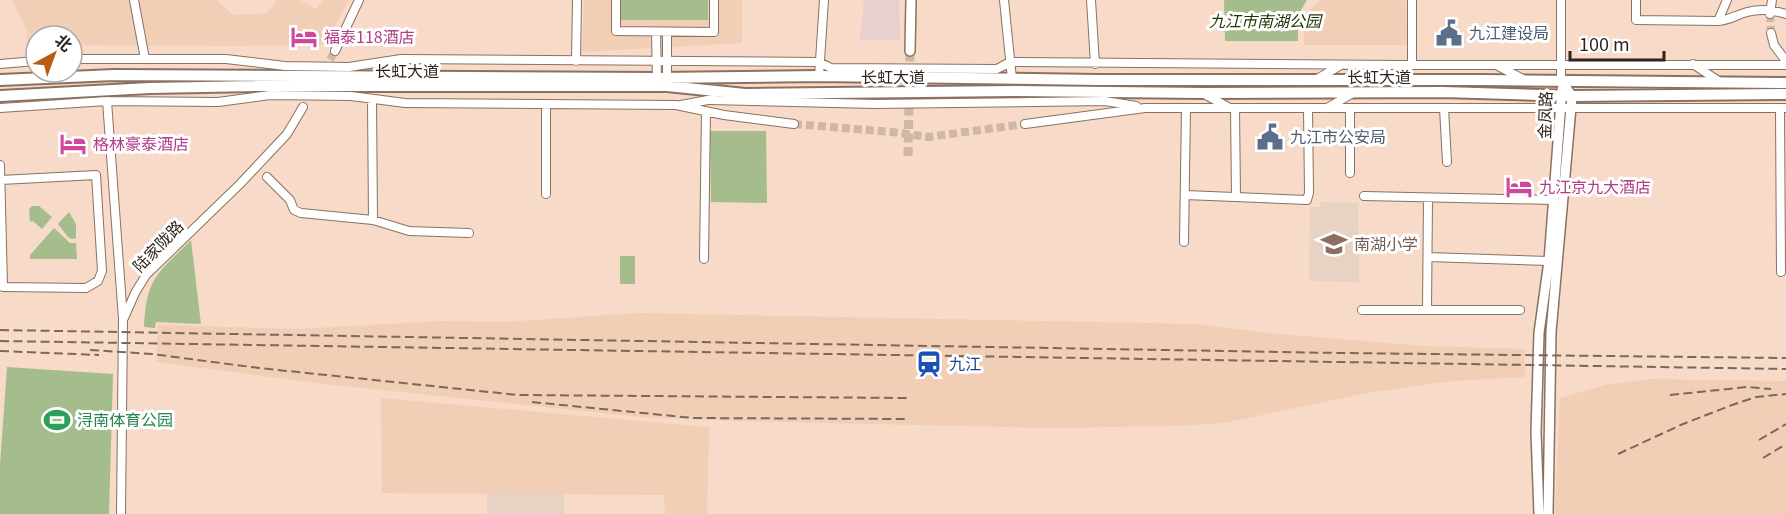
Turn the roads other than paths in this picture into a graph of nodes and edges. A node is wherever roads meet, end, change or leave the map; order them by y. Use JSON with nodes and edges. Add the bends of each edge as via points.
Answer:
{"nodes":[{"id":1,"x":134,"y":0,"type":"edge"},
{"id":2,"x":358,"y":0,"type":"edge"},
{"id":3,"x":577,"y":0,"type":"edge"},
{"id":4,"x":616,"y":0,"type":"edge"},
{"id":5,"x":714,"y":0,"type":"edge"},
{"id":6,"x":824,"y":0,"type":"edge"},
{"id":7,"x":910,"y":0,"type":"edge"},
{"id":8,"x":1004,"y":0,"type":"edge"},
{"id":9,"x":1091,"y":0,"type":"edge"},
{"id":10,"x":1412,"y":0,"type":"edge"},
{"id":11,"x":1562,"y":0,"type":"edge"},
{"id":12,"x":1636,"y":0,"type":"edge"},
{"id":13,"x":1727,"y":0,"type":"edge"},
{"id":14,"x":1772,"y":0,"type":"edge"},
{"id":15,"x":1770,"y":12,"type":"junction"},
{"id":16,"x":1786,"y":14,"type":"edge"},
{"id":17,"x":1718,"y":21,"type":"junction"},
{"id":18,"x":656,"y":32,"type":"junction"},
{"id":19,"x":667,"y":32,"type":"junction"},
{"id":20,"x":1771,"y":33,"type":"tunnel mouth"},
{"id":21,"x":335,"y":51,"type":"tunnel mouth"},
{"id":22,"x":910,"y":51,"type":"tunnel mouth"},
{"id":23,"x":84,"y":59,"type":"edge"},
{"id":24,"x":145,"y":59,"type":"junction"},
{"id":25,"x":576,"y":61,"type":"junction"},
{"id":26,"x":657,"y":61,"type":"junction"},
{"id":27,"x":667,"y":61,"type":"junction"},
{"id":28,"x":24,"y":62,"type":"edge"},
{"id":29,"x":819,"y":62,"type":"junction"},
{"id":30,"x":1010,"y":62,"type":"junction"},
{"id":31,"x":1786,"y":63,"type":"edge"},
{"id":32,"x":0,"y":64,"type":"edge"},
{"id":33,"x":1095,"y":64,"type":"junction"},
{"id":34,"x":1495,"y":64,"type":"junction"},
{"id":35,"x":1561,"y":64,"type":"junction"},
{"id":36,"x":1693,"y":64,"type":"junction"},
{"id":37,"x":1342,"y":65,"type":"junction"},
{"id":38,"x":1412,"y":65,"type":"junction"},
{"id":39,"x":819,"y":76,"type":"junction"},
{"id":40,"x":1011,"y":79,"type":"junction"},
{"id":41,"x":0,"y":80,"type":"edge"},
{"id":42,"x":1314,"y":81,"type":"junction"},
{"id":43,"x":1527,"y":81,"type":"junction"},
{"id":44,"x":1561,"y":81,"type":"junction"},
{"id":45,"x":662,"y":82,"type":"junction"},
{"id":46,"x":1786,"y":82,"type":"edge"},
{"id":47,"x":1722,"y":89,"type":"junction"},
{"id":48,"x":1203,"y":93,"type":"junction"},
{"id":49,"x":1353,"y":93,"type":"junction"},
{"id":50,"x":745,"y":94,"type":"junction"},
{"id":51,"x":1786,"y":94,"type":"edge"},
{"id":52,"x":0,"y":96,"type":"edge"},
{"id":53,"x":1567,"y":96,"type":"junction"},
{"id":54,"x":372,"y":99,"type":"junction"},
{"id":55,"x":709,"y":100,"type":"junction"},
{"id":56,"x":107,"y":101,"type":"junction"},
{"id":57,"x":546,"y":104,"type":"junction"},
{"id":58,"x":676,"y":105,"type":"junction"},
{"id":59,"x":303,"y":107,"type":"dead end"},
{"id":60,"x":0,"y":108,"type":"edge"},
{"id":61,"x":1145,"y":108,"type":"junction"},
{"id":62,"x":1186,"y":108,"type":"junction"},
{"id":63,"x":1233,"y":108,"type":"junction"},
{"id":64,"x":1326,"y":108,"type":"junction"},
{"id":65,"x":1350,"y":108,"type":"junction"},
{"id":66,"x":1444,"y":108,"type":"junction"},
{"id":67,"x":1783,"y":108,"type":"edge"},
{"id":68,"x":1308,"y":109,"type":"junction"},
{"id":69,"x":1566,"y":109,"type":"junction"},
{"id":70,"x":1698,"y":109,"type":"junction"},
{"id":71,"x":705,"y":111,"type":"junction"},
{"id":72,"x":794,"y":124,"type":"tunnel mouth"},
{"id":73,"x":1025,"y":124,"type":"tunnel mouth"},
{"id":74,"x":1447,"y":162,"type":"dead end"},
{"id":75,"x":0,"y":165,"type":"edge"},
{"id":76,"x":1350,"y":173,"type":"dead end"},
{"id":77,"x":267,"y":177,"type":"dead end"},
{"id":78,"x":1,"y":180,"type":"edge"},
{"id":79,"x":546,"y":194,"type":"dead end"},
{"id":80,"x":1185,"y":195,"type":"junction"},
{"id":81,"x":1364,"y":196,"type":"dead end"},
{"id":82,"x":1236,"y":197,"type":"junction"},
{"id":83,"x":1428,"y":198,"type":"junction"},
{"id":84,"x":1554,"y":200,"type":"junction"},
{"id":85,"x":374,"y":220,"type":"junction"},
{"id":86,"x":470,"y":233,"type":"dead end"},
{"id":87,"x":1184,"y":242,"type":"dead end"},
{"id":88,"x":1428,"y":257,"type":"junction"},
{"id":89,"x":704,"y":259,"type":"dead end"},
{"id":90,"x":1549,"y":261,"type":"junction"},
{"id":91,"x":1781,"y":272,"type":"dead end"},
{"id":92,"x":1362,"y":310,"type":"dead end"},
{"id":93,"x":1427,"y":310,"type":"junction"},
{"id":94,"x":1520,"y":310,"type":"dead end"},
{"id":95,"x":123,"y":319,"type":"junction"},
{"id":96,"x":121,"y":514,"type":"edge"},
{"id":97,"x":1539,"y":514,"type":"edge"},
{"id":98,"x":1548,"y":514,"type":"edge"}],
"edges":[{"from":1,"to":24,"type":"street"},
{"from":2,"to":21,"type":"street"},
{"from":3,"to":25,"type":"street"},
{"from":4,"to":18,"type":"street","via":[[616,31]]},
{"from":5,"to":19,"type":"street","via":[[714,32]]},
{"from":6,"to":29,"type":"street"},
{"from":7,"to":22,"type":"main road"},
{"from":8,"to":30,"type":"street"},
{"from":9,"to":33,"type":"street"},
{"from":10,"to":38,"type":"street"},
{"from":11,"to":35,"type":"street"},
{"from":12,"to":17,"type":"street","via":[[1636,20]]},
{"from":13,"to":17,"type":"street"},
{"from":14,"to":15,"type":"street"},
{"from":15,"to":16,"type":"street"},
{"from":15,"to":17,"type":"street","via":[[1747,12],[1729,21]]},
{"from":18,"to":19,"type":"street"},
{"from":18,"to":26,"type":"street"},
{"from":19,"to":27,"type":"street"},
{"from":20,"to":31,"type":"street"},
{"from":23,"to":24,"type":"street"},
{"from":24,"to":25,"type":"street","via":[[226,59],[285,66],[349,67],[401,59]]},
{"from":25,"to":26,"type":"street"},
{"from":26,"to":27,"type":"street"},
{"from":26,"to":45,"type":"street"},
{"from":27,"to":29,"type":"street"},
{"from":27,"to":45,"type":"street"},
{"from":28,"to":32,"type":"street"},
{"from":29,"to":30,"type":"street","via":[[831,69],[997,69]]},
{"from":29,"to":39,"type":"street"},
{"from":30,"to":33,"type":"street"},
{"from":30,"to":40,"type":"street"},
{"from":31,"to":36,"type":"street"},
{"from":33,"to":37,"type":"street"},
{"from":34,"to":35,"type":"street"},
{"from":34,"to":38,"type":"street"},
{"from":34,"to":43,"type":"street"},
{"from":35,"to":36,"type":"street"},
{"from":35,"to":44,"type":"street"},
{"from":36,"to":47,"type":"street"},
{"from":37,"to":38,"type":"street"},
{"from":37,"to":42,"type":"street"},
{"from":39,"to":40,"type":"highway","name":"长虹大道"},
{"from":39,"to":45,"type":"highway","name":"长虹大道"},
{"from":40,"to":42,"type":"highway","name":"长虹大道"},
{"from":41,"to":45,"type":"highway","name":"长虹大道","via":[[114,75]]},
{"from":42,"to":43,"type":"highway","name":"长虹大道"},
{"from":43,"to":44,"type":"highway","name":"长虹大道"},
{"from":44,"to":47,"type":"highway","name":"长虹大道"},
{"from":44,"to":53,"type":"main road","name":"金凤路"},
{"from":45,"to":50,"type":"highway","name":"长虹大道"},
{"from":45,"to":52,"type":"highway","name":"长虹大道","via":[[150,88]]},
{"from":46,"to":47,"type":"highway","name":"长虹大道"},
{"from":47,"to":51,"type":"highway","name":"长虹大道"},
{"from":47,"to":53,"type":"highway","name":"长虹大道"},
{"from":47,"to":70,"type":"street"},
{"from":48,"to":49,"type":"highway","name":"长虹大道"},
{"from":48,"to":50,"type":"highway","name":"长虹大道"},
{"from":48,"to":63,"type":"street"},
{"from":49,"to":53,"type":"highway","name":"长虹大道"},
{"from":49,"to":64,"type":"street"},
{"from":50,"to":55,"type":"street"},
{"from":53,"to":69,"type":"main road","name":"金凤路"},
{"from":54,"to":56,"type":"street","via":[[270,95],[218,102]]},
{"from":54,"to":57,"type":"street","via":[[405,103]]},
{"from":54,"to":85,"type":"street"},
{"from":55,"to":58,"type":"street"},
{"from":55,"to":61,"type":"street","via":[[875,104],[1105,101]]},
{"from":56,"to":60,"type":"street"},
{"from":56,"to":95,"type":"street"},
{"from":57,"to":58,"type":"street"},
{"from":57,"to":79,"type":"street"},
{"from":58,"to":71,"type":"street"},
{"from":59,"to":95,"type":"street","name":"陆家陇路","via":[[287,134],[146,275]]},
{"from":61,"to":62,"type":"street"},
{"from":61,"to":73,"type":"street"},
{"from":62,"to":63,"type":"street"},
{"from":62,"to":80,"type":"street"},
{"from":63,"to":68,"type":"street"},
{"from":63,"to":82,"type":"street"},
{"from":64,"to":65,"type":"street"},
{"from":64,"to":68,"type":"street"},
{"from":65,"to":66,"type":"street"},
{"from":65,"to":76,"type":"street"},
{"from":66,"to":69,"type":"street"},
{"from":66,"to":74,"type":"street"},
{"from":67,"to":70,"type":"street"},
{"from":67,"to":91,"type":"street"},
{"from":68,"to":82,"type":"street","via":[[1307,200]]},
{"from":69,"to":70,"type":"street"},
{"from":69,"to":84,"type":"main road","name":"金凤路"},
{"from":69,"to":98,"type":"main road","name":"金凤路","via":[[1551,332]]},
{"from":71,"to":72,"type":"street"},
{"from":71,"to":89,"type":"street"},
{"from":75,"to":78,"type":"street"},
{"from":77,"to":85,"type":"street","via":[[290,200],[294,210],[301,213]]},
{"from":78,"to":78,"type":"street","via":[[3,286],[94,285],[102,271],[96,176]]},
{"from":80,"to":82,"type":"street"},
{"from":80,"to":87,"type":"street"},
{"from":81,"to":83,"type":"street"},
{"from":83,"to":84,"type":"street"},
{"from":83,"to":88,"type":"street"},
{"from":84,"to":90,"type":"main road","name":"金凤路"},
{"from":85,"to":86,"type":"street","via":[[409,231]]},
{"from":88,"to":90,"type":"street"},
{"from":88,"to":93,"type":"street"},
{"from":90,"to":97,"type":"main road","name":"金凤路","via":[[1539,333],[1536,407]]},
{"from":92,"to":93,"type":"street"},
{"from":93,"to":94,"type":"street"},
{"from":95,"to":96,"type":"street","name":"陆家陇路"}]}
